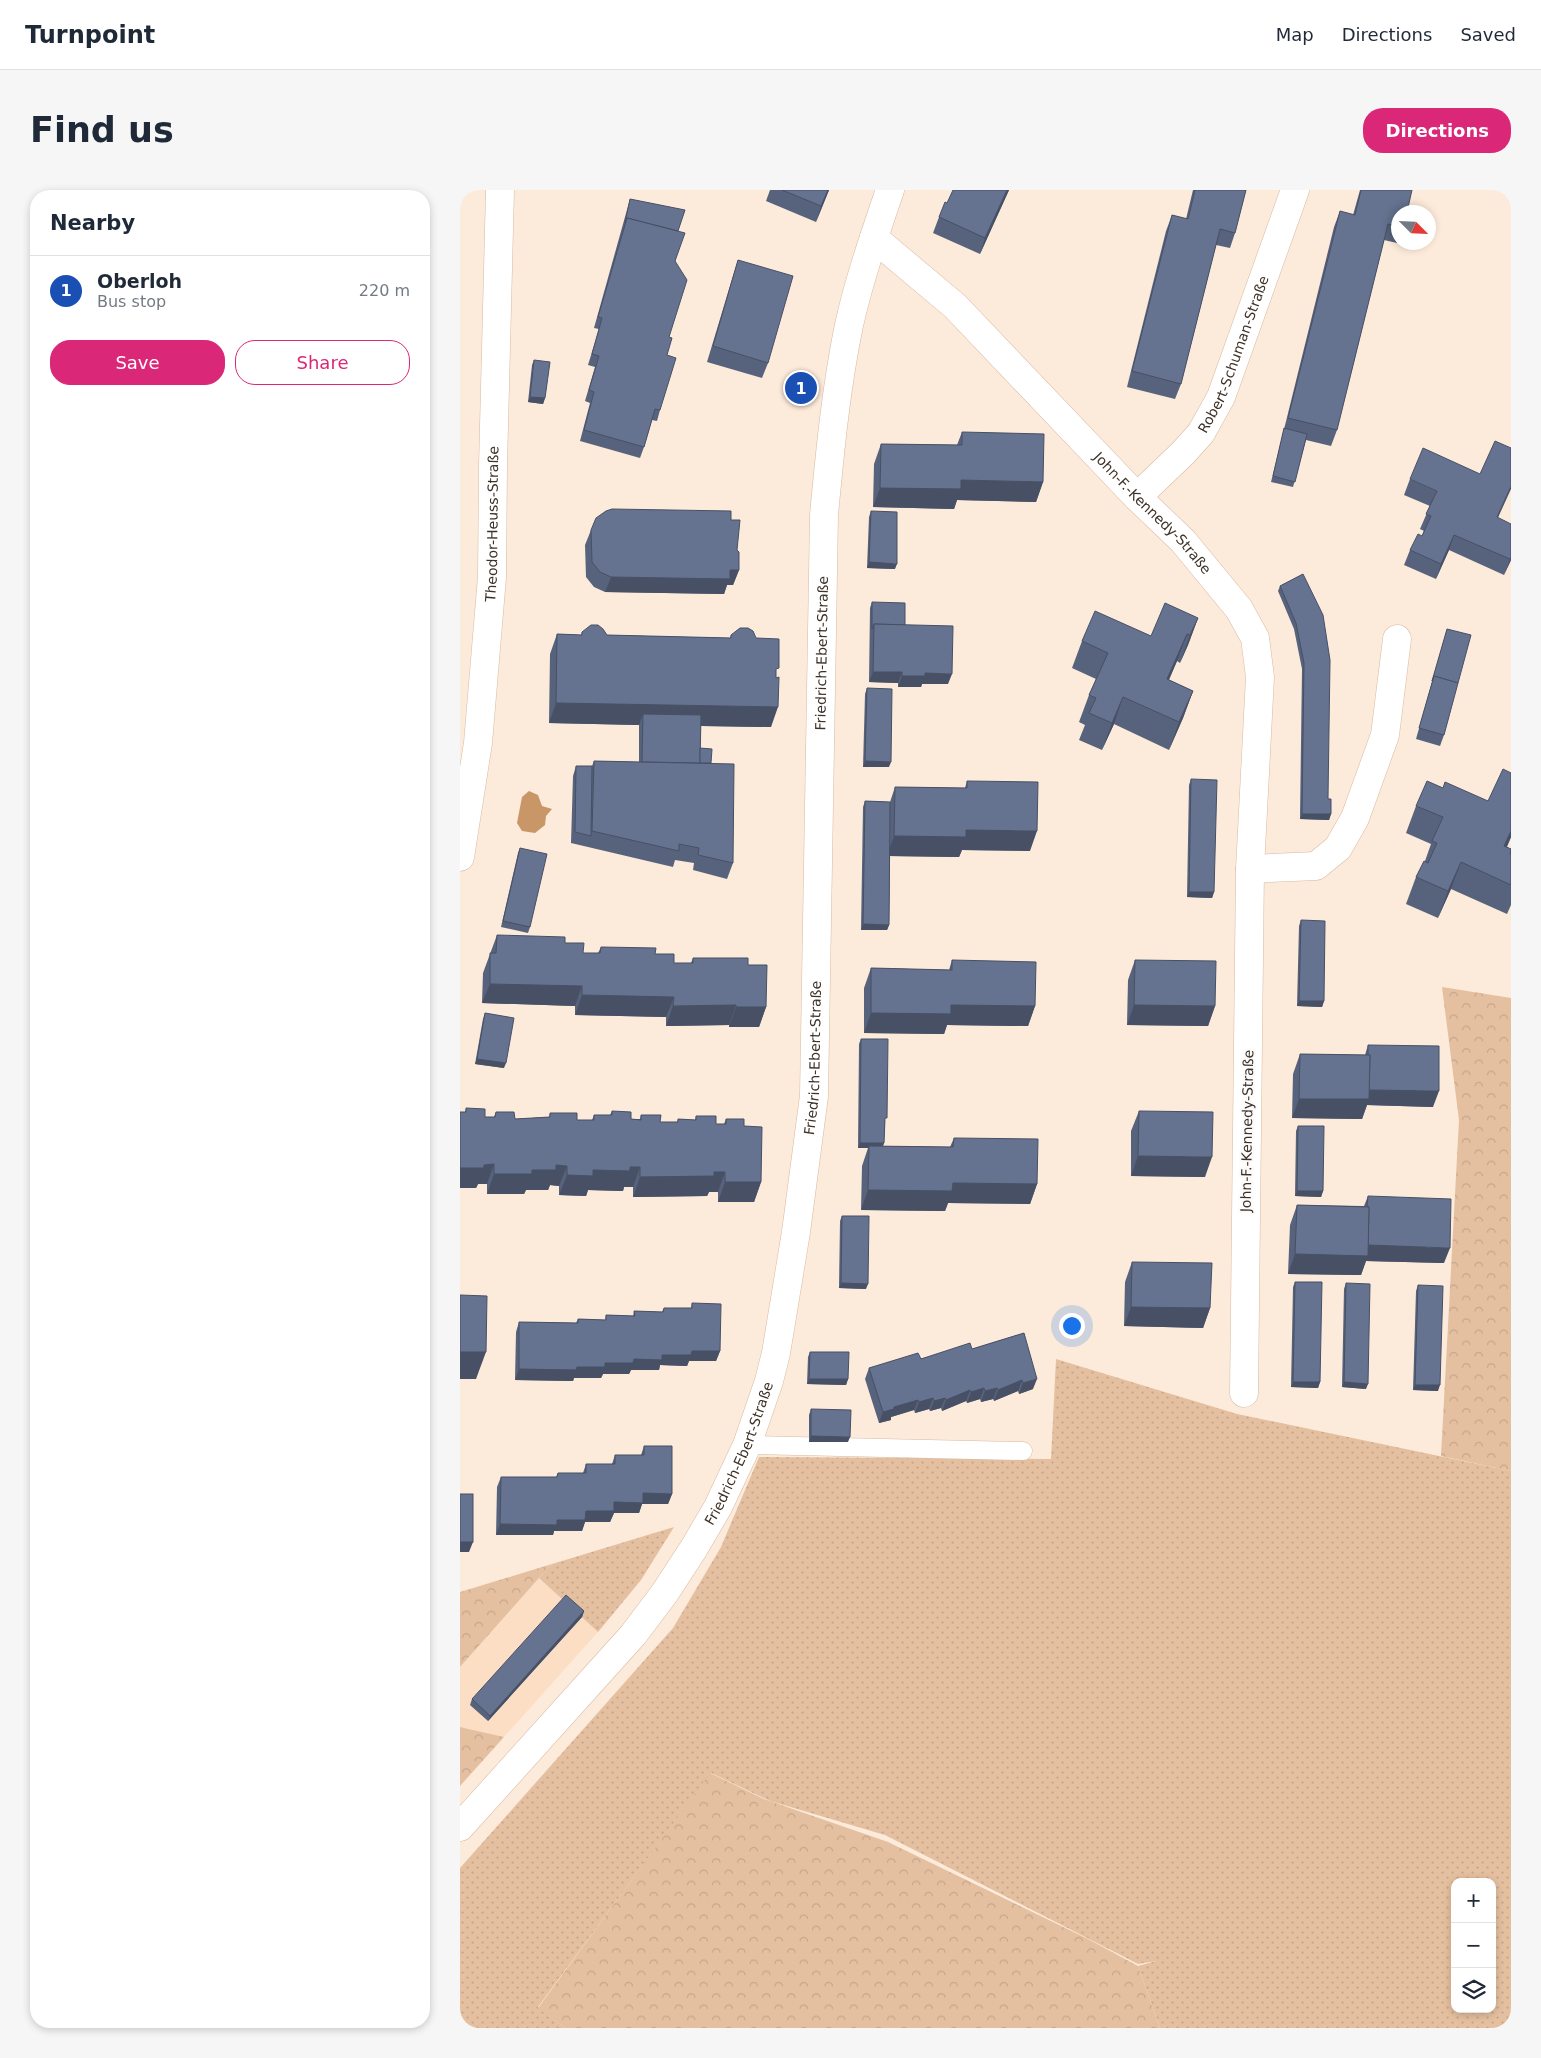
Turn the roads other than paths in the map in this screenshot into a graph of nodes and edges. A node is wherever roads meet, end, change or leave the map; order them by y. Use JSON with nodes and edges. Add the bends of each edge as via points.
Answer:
{"nodes":[{"id":1,"x":500,"y":190,"type":"edge"},
{"id":2,"x":890,"y":190,"type":"edge"},
{"id":3,"x":1295,"y":190,"type":"edge"},
{"id":4,"x":874,"y":238,"type":"junction"},
{"id":5,"x":1137,"y":497,"type":"junction"},
{"id":6,"x":1397,"y":639,"type":"dead end"},
{"id":7,"x":460,"y":857,"type":"edge"},
{"id":8,"x":1250,"y":869,"type":"junction"},
{"id":9,"x":1244,"y":1393,"type":"dead end"},
{"id":10,"x":747,"y":1445,"type":"junction"},
{"id":11,"x":1023,"y":1450,"type":"dead end"},
{"id":12,"x":460,"y":1827,"type":"edge"}],
"edges":[{"from":1,"to":7,"type":"street","name":"Theodor-Heuss-Straße","via":[[492,577],[478,743]]},
{"from":2,"to":4,"type":"street","name":"Friedrich-Ebert-Straße"},
{"from":3,"to":5,"type":"street","name":"Robert-Schuman-Straße","via":[[1220,397],[1201,433]]},
{"from":4,"to":5,"type":"street","name":"John-F.-Kennedy-Straße","via":[[955,306]]},
{"from":4,"to":10,"type":"street","name":"Friedrich-Ebert-Straße","via":[[850,324],[835,402],[824,515],[814,1096],[776,1353]]},
{"from":5,"to":8,"type":"street","name":"John-F.-Kennedy-Straße","via":[[1183,541],[1218,582],[1239,609],[1255,638],[1260,677]]},
{"from":6,"to":8,"type":"street","via":[[1385,735],[1355,818],[1338,848],[1316,866]]},
{"from":8,"to":9,"type":"street","name":"John-F.-Kennedy-Straße"},
{"from":10,"to":11,"type":"lane"},
{"from":10,"to":12,"type":"street","name":"Friedrich-Ebert-Straße","via":[[718,1507],[664,1594],[626,1642]]}]}
